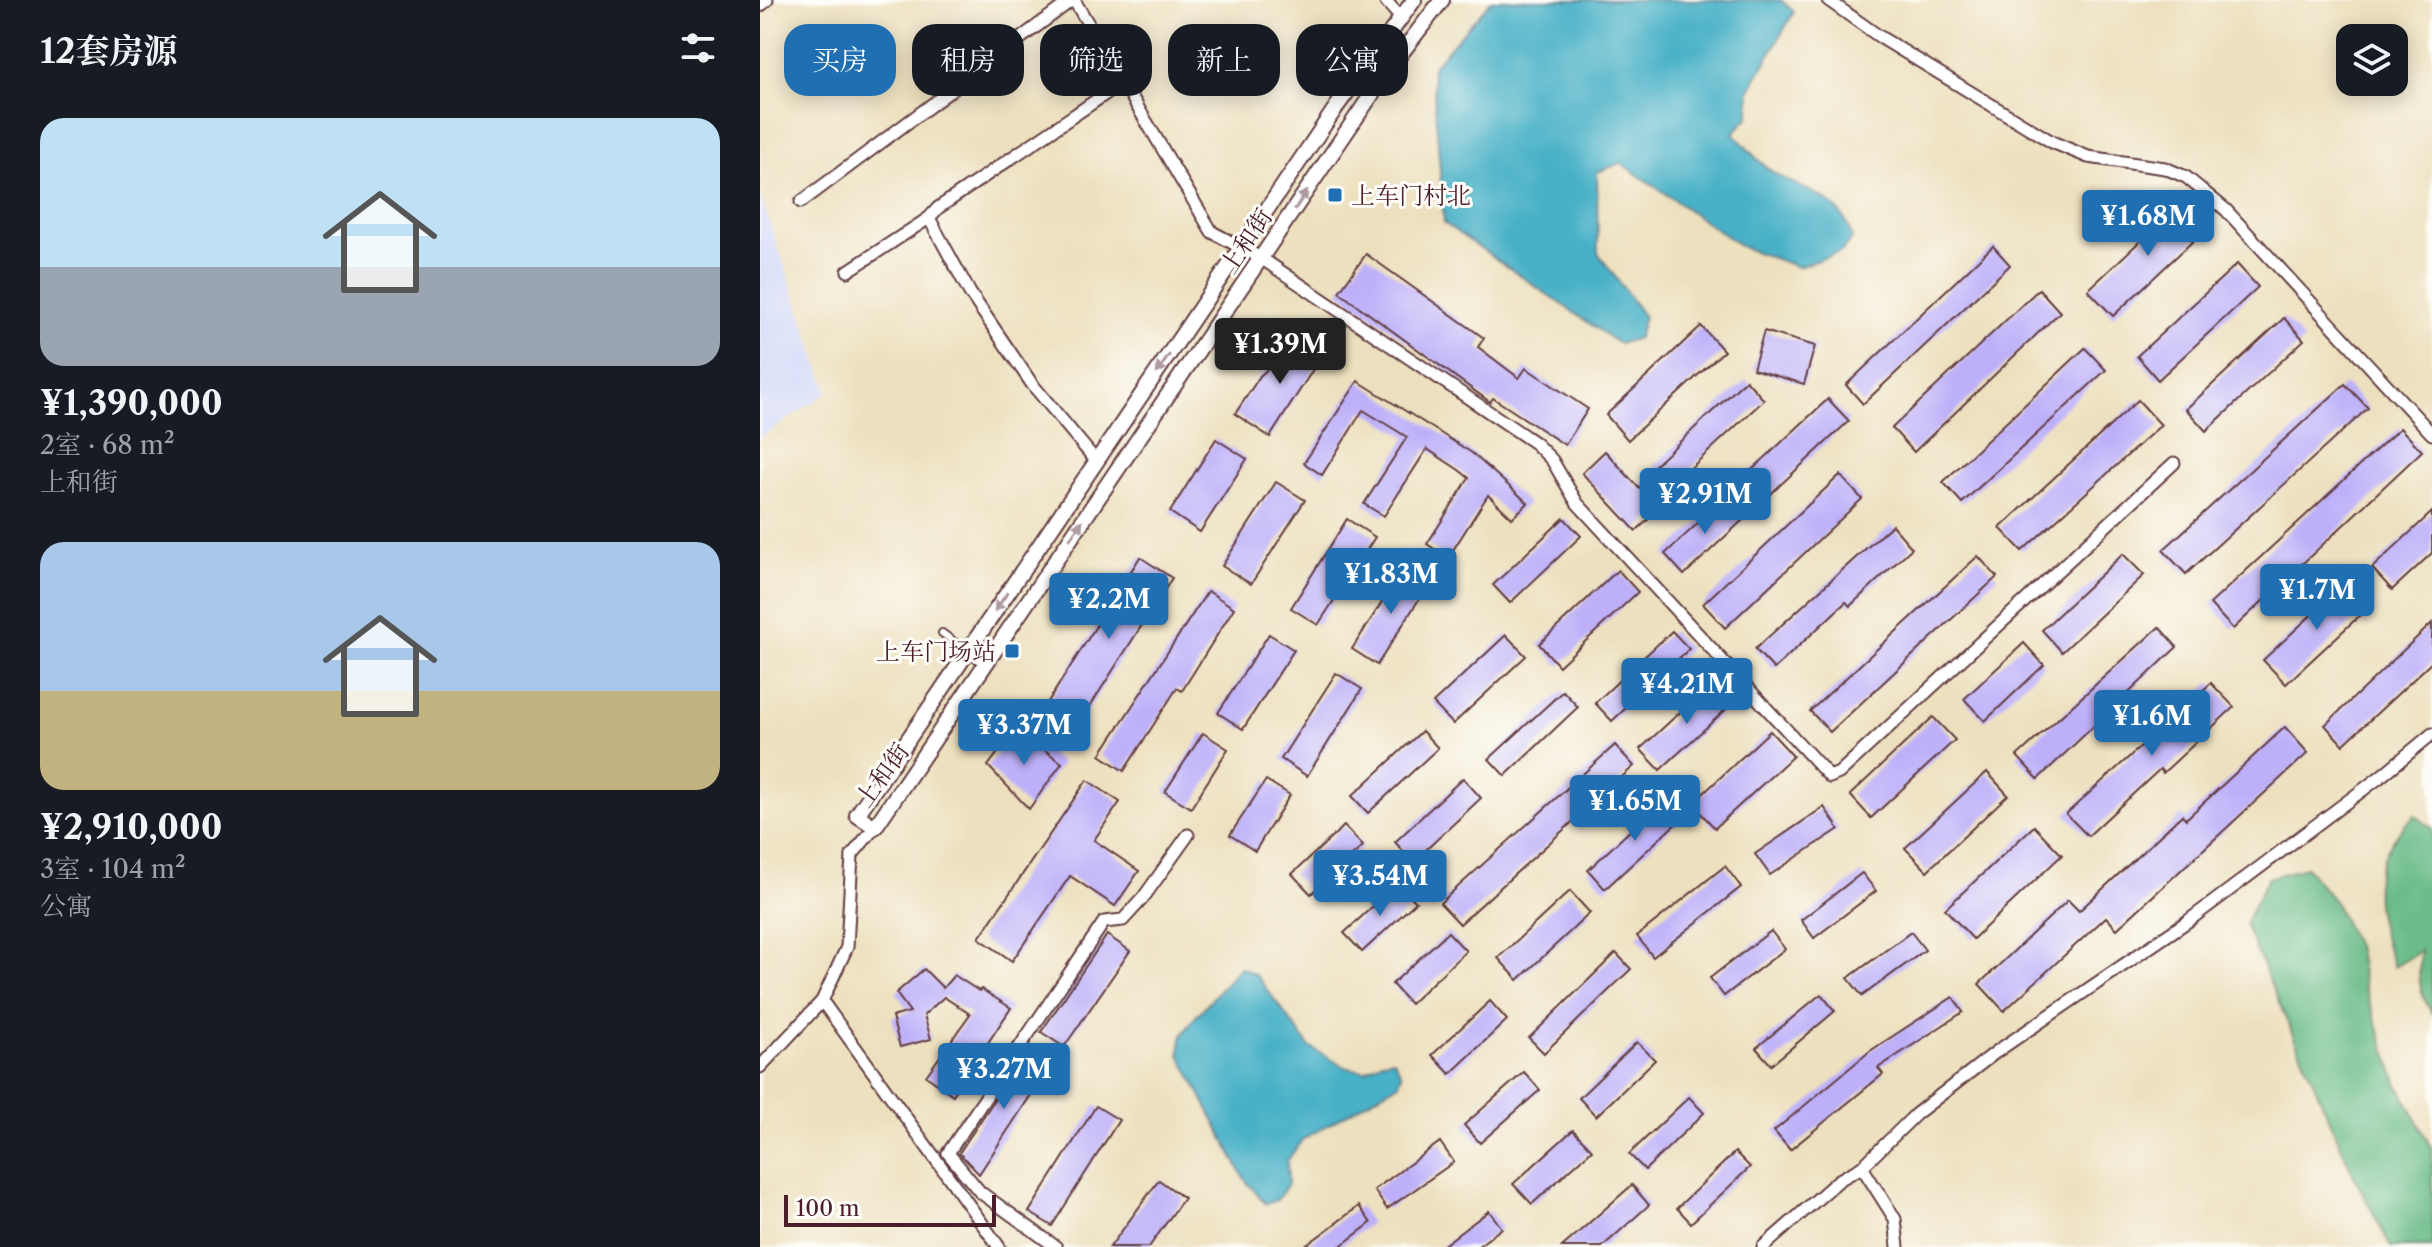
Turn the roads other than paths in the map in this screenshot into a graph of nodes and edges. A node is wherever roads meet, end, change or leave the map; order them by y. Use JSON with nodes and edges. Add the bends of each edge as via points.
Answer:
{"nodes":[{"id":1,"x":767,"y":0,"type":"edge"},
{"id":2,"x":1073,"y":0,"type":"edge"},
{"id":3,"x":1385,"y":0,"type":"edge"},
{"id":4,"x":1414,"y":0,"type":"edge"},
{"id":5,"x":1442,"y":0,"type":"edge"},
{"id":6,"x":1828,"y":0,"type":"edge"},
{"id":7,"x":760,"y":6,"type":"edge"},
{"id":8,"x":1400,"y":17,"type":"junction"},
{"id":9,"x":1088,"y":24,"type":"edge"},
{"id":10,"x":1102,"y":96,"type":"edge"},
{"id":11,"x":1131,"y":96,"type":"edge"},
{"id":12,"x":801,"y":202,"type":"dead end"},
{"id":13,"x":929,"y":218,"type":"junction"},
{"id":14,"x":1242,"y":248,"type":"junction"},
{"id":15,"x":1261,"y":258,"type":"junction"},
{"id":16,"x":848,"y":271,"type":"dead end"},
{"id":17,"x":2432,"y":434,"type":"edge"},
{"id":18,"x":1097,"y":462,"type":"junction"},
{"id":19,"x":2174,"y":463,"type":"dead end"},
{"id":20,"x":942,"y":633,"type":"dead end"},
{"id":21,"x":967,"y":653,"type":"junction"},
{"id":22,"x":985,"y":664,"type":"junction"},
{"id":23,"x":2432,"y":734,"type":"edge"},
{"id":24,"x":875,"y":827,"type":"junction"},
{"id":25,"x":1188,"y":835,"type":"dead end"},
{"id":26,"x":822,"y":1001,"type":"junction"},
{"id":27,"x":760,"y":1067,"type":"edge"},
{"id":28,"x":1862,"y":1167,"type":"junction"},
{"id":29,"x":999,"y":1247,"type":"edge"},
{"id":30,"x":1056,"y":1247,"type":"edge"},
{"id":31,"x":1763,"y":1247,"type":"edge"},
{"id":32,"x":1898,"y":1247,"type":"edge"}],
"edges":[{"from":1,"to":7,"type":"street"},
{"from":2,"to":9,"type":"street"},
{"from":2,"to":12,"type":"street"},
{"from":3,"to":8,"type":"street"},
{"from":4,"to":8,"type":"street","name":"上和街"},
{"from":15,"to":5,"type":"street","name":"上和街","one_way":true},
{"from":6,"to":17,"type":"street","via":[[2052,142],[2088,157],[2165,168],[2186,177],[2226,210]]},
{"from":8,"to":14,"type":"street","name":"上和街"},
{"from":10,"to":13,"type":"street"},
{"from":11,"to":14,"type":"street","via":[[1212,232]]},
{"from":13,"to":16,"type":"street"},
{"from":13,"to":18,"type":"street","via":[[970,293],[1032,384]]},
{"from":14,"to":15,"type":"street"},
{"from":14,"to":18,"type":"street","name":"上和街","one_way":true},
{"from":15,"to":19,"type":"street","via":[[1535,443],[1552,460],[1577,503],[1830,777]]},
{"from":22,"to":15,"type":"street","name":"上和街","one_way":true},
{"from":18,"to":21,"type":"street","name":"上和街","one_way":true},
{"from":20,"to":21,"type":"lane"},
{"from":21,"to":22,"type":"lane"},
{"from":21,"to":24,"type":"street","name":"上和街","via":[[857,815]]},
{"from":22,"to":24,"type":"street","name":"上和街"},
{"from":23,"to":28,"type":"street","via":[[2188,921],[1996,1052],[1916,1114]]},
{"from":24,"to":26,"type":"street","via":[[852,855],[847,947]]},
{"from":25,"to":30,"type":"street","via":[[1123,920],[1104,922],[948,1153],[980,1192]]},
{"from":26,"to":27,"type":"street"},
{"from":26,"to":29,"type":"street"},
{"from":28,"to":31,"type":"street","via":[[1839,1180]]},
{"from":28,"to":32,"type":"street","via":[[1895,1219]]}]}
